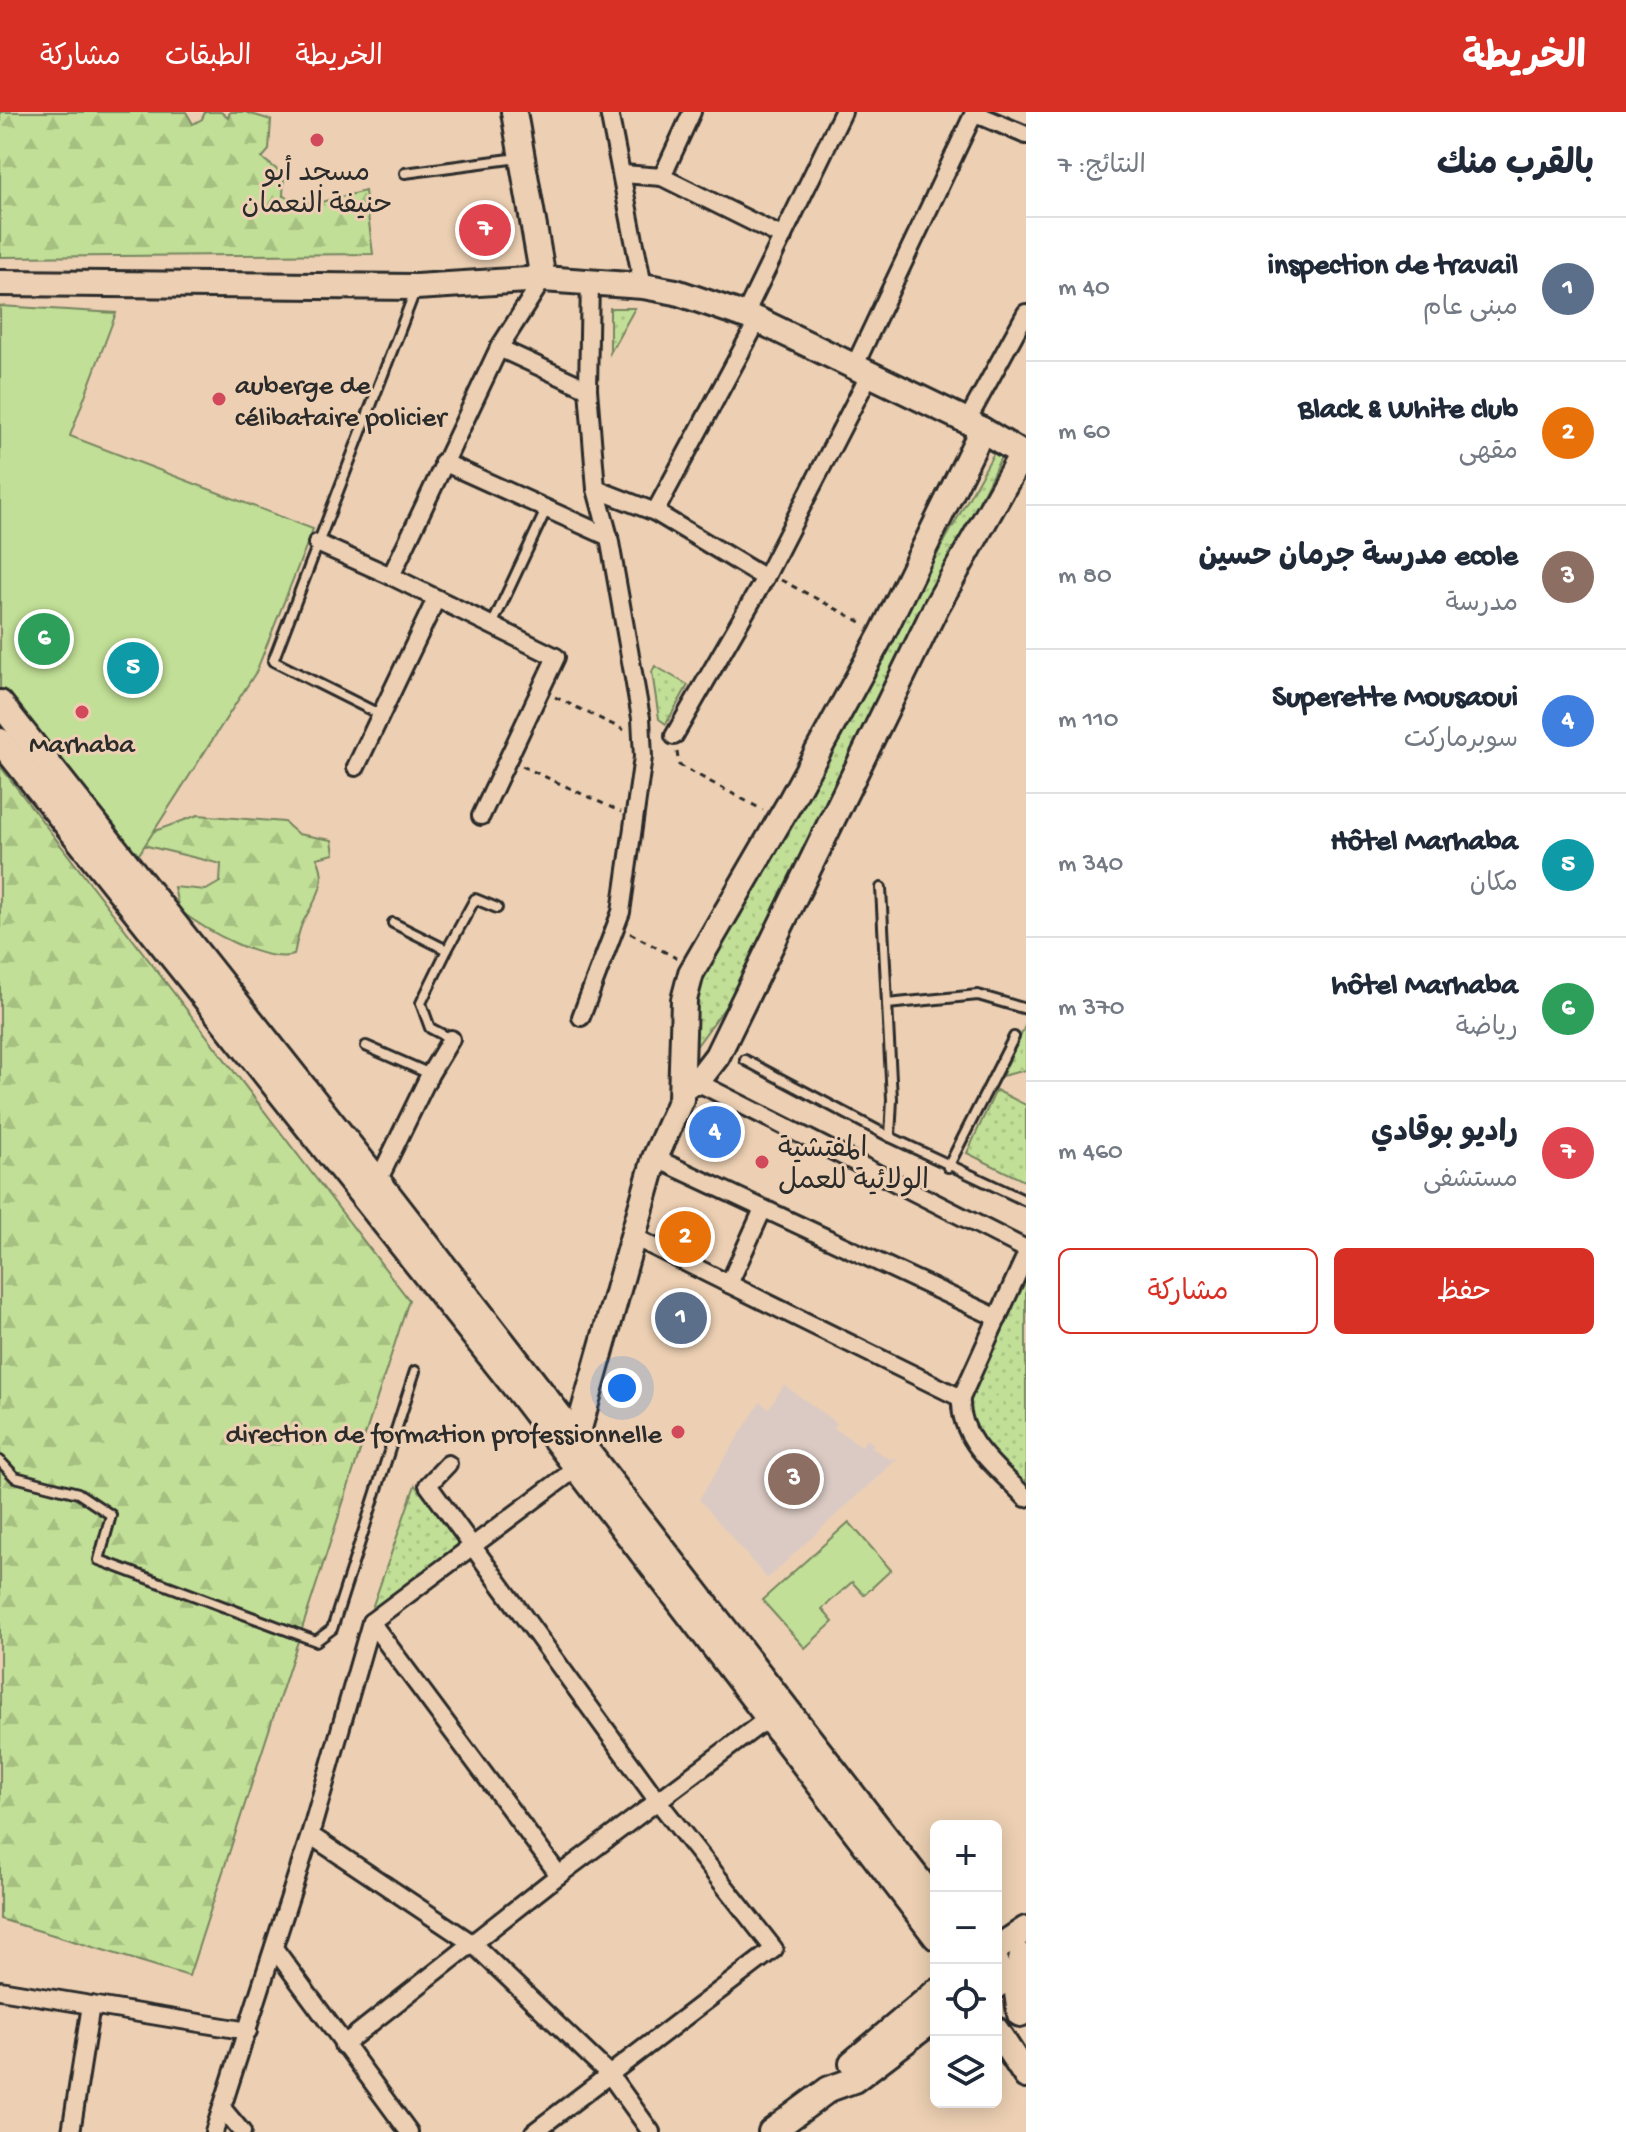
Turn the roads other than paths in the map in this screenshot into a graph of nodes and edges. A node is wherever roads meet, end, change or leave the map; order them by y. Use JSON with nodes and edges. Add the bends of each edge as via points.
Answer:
{"nodes":[{"id":1,"x":514,"y":112,"type":"edge"},
{"id":2,"x":609,"y":112,"type":"edge"},
{"id":3,"x":692,"y":112,"type":"edge"},
{"id":4,"x":843,"y":112,"type":"edge"},
{"id":5,"x":1026,"y":135,"type":"edge"},
{"id":6,"x":522,"y":157,"type":"junction"},
{"id":7,"x":405,"y":173,"type":"dead end"},
{"id":8,"x":623,"y":174,"type":"junction"},
{"id":9,"x":662,"y":177,"type":"junction"},
{"id":10,"x":783,"y":237,"type":"junction"},
{"id":11,"x":543,"y":279,"type":"junction"},
{"id":12,"x":590,"y":281,"type":"junction"},
{"id":13,"x":0,"y":283,"type":"edge"},
{"id":14,"x":643,"y":286,"type":"junction"},
{"id":15,"x":416,"y":287,"type":"junction"},
{"id":16,"x":1026,"y":313,"type":"edge"},
{"id":17,"x":751,"y":318,"type":"junction"},
{"id":18,"x":499,"y":348,"type":"junction"},
{"id":19,"x":861,"y":371,"type":"junction"},
{"id":20,"x":588,"y":389,"type":"junction"},
{"id":21,"x":974,"y":426,"type":"junction"},
{"id":22,"x":1024,"y":455,"type":"edge"},
{"id":23,"x":443,"y":462,"type":"junction"},
{"id":24,"x":596,"y":489,"type":"junction"},
{"id":25,"x":546,"y":510,"type":"junction"},
{"id":26,"x":655,"y":512,"type":"junction"},
{"id":27,"x":609,"y":537,"type":"junction"},
{"id":28,"x":317,"y":543,"type":"junction"},
{"id":29,"x":766,"y":575,"type":"junction"},
{"id":30,"x":391,"y":576,"type":"junction"},
{"id":31,"x":436,"y":599,"type":"junction"},
{"id":32,"x":492,"y":626,"type":"junction"},
{"id":33,"x":0,"y":703,"type":"edge"},
{"id":34,"x":381,"y":715,"type":"junction"},
{"id":35,"x":674,"y":736,"type":"road end"},
{"id":36,"x":0,"y":741,"type":"edge"},
{"id":37,"x":356,"y":767,"type":"dead end"},
{"id":38,"x":481,"y":816,"type":"dead end"},
{"id":39,"x":881,"y":888,"type":"dead end"},
{"id":40,"x":497,"y":908,"type":"dead end"},
{"id":41,"x":393,"y":923,"type":"dead end"},
{"id":42,"x":447,"y":950,"type":"junction"},
{"id":43,"x":887,"y":1004,"type":"junction"},
{"id":44,"x":1026,"y":1009,"type":"edge"},
{"id":45,"x":581,"y":1017,"type":"dead end"},
{"id":46,"x":1014,"y":1037,"type":"dead end"},
{"id":47,"x":451,"y":1039,"type":"joint"},
{"id":48,"x":366,"y":1046,"type":"dead end"},
{"id":49,"x":745,"y":1060,"type":"dead end"},
{"id":50,"x":430,"y":1074,"type":"junction"},
{"id":51,"x":689,"y":1091,"type":"junction"},
{"id":52,"x":890,"y":1137,"type":"junction"},
{"id":53,"x":655,"y":1158,"type":"junction"},
{"id":54,"x":948,"y":1167,"type":"junction"},
{"id":55,"x":378,"y":1181,"type":"junction"},
{"id":56,"x":1026,"y":1201,"type":"edge"},
{"id":57,"x":763,"y":1209,"type":"junction"},
{"id":58,"x":632,"y":1236,"type":"junction"},
{"id":59,"x":1026,"y":1249,"type":"edge"},
{"id":60,"x":1026,"y":1255,"type":"edge"},
{"id":61,"x":729,"y":1284,"type":"junction"},
{"id":62,"x":998,"y":1318,"type":"junction"},
{"id":63,"x":415,"y":1371,"type":"dead end"},
{"id":64,"x":961,"y":1398,"type":"junction"},
{"id":65,"x":576,"y":1439,"type":"junction"},
{"id":66,"x":0,"y":1461,"type":"edge"},
{"id":67,"x":448,"y":1464,"type":"dead end"},
{"id":68,"x":578,"y":1467,"type":"junction"},
{"id":69,"x":1026,"y":1498,"type":"edge"},
{"id":70,"x":471,"y":1545,"type":"junction"},
{"id":71,"x":371,"y":1622,"type":"junction"},
{"id":72,"x":778,"y":1711,"type":"junction"},
{"id":73,"x":657,"y":1800,"type":"junction"},
{"id":74,"x":310,"y":1835,"type":"junction"},
{"id":75,"x":559,"y":1875,"type":"junction"},
{"id":76,"x":930,"y":1895,"type":"edge"},
{"id":77,"x":930,"y":1928,"type":"edge"},
{"id":78,"x":1026,"y":1929,"type":"edge"},
{"id":79,"x":473,"y":1944,"type":"junction"},
{"id":80,"x":1002,"y":1945,"type":"edge"},
{"id":81,"x":274,"y":1948,"type":"junction"},
{"id":82,"x":1024,"y":1954,"type":"edge"},
{"id":83,"x":1002,"y":1973,"type":"edge"},
{"id":84,"x":1002,"y":1984,"type":"edge"},
{"id":85,"x":0,"y":1990,"type":"edge"},
{"id":86,"x":930,"y":1997,"type":"edge"},
{"id":87,"x":91,"y":2005,"type":"junction"},
{"id":88,"x":1023,"y":2019,"type":"edge"},
{"id":89,"x":930,"y":2023,"type":"edge"},
{"id":90,"x":248,"y":2031,"type":"junction"},
{"id":91,"x":1000,"y":2036,"type":"edge"},
{"id":92,"x":343,"y":2045,"type":"junction"},
{"id":93,"x":610,"y":2075,"type":"junction"},
{"id":94,"x":1026,"y":2076,"type":"edge"},
{"id":95,"x":829,"y":2089,"type":"junction"},
{"id":96,"x":222,"y":2108,"type":"junction"},
{"id":97,"x":71,"y":2132,"type":"edge"},
{"id":98,"x":214,"y":2132,"type":"edge"},
{"id":99,"x":242,"y":2132,"type":"edge"},
{"id":100,"x":409,"y":2132,"type":"edge"},
{"id":101,"x":534,"y":2132,"type":"edge"},
{"id":102,"x":651,"y":2132,"type":"edge"},
{"id":103,"x":771,"y":2132,"type":"edge"}],
"edges":[{"from":1,"to":6,"type":"main road"},
{"from":2,"to":8,"type":"street"},
{"from":3,"to":9,"type":"street"},
{"from":4,"to":10,"type":"street"},
{"from":5,"to":19,"type":"street","via":[[974,113]]},
{"from":6,"to":7,"type":"lane"},
{"from":6,"to":11,"type":"main road"},
{"from":8,"to":9,"type":"street"},
{"from":8,"to":14,"type":"street"},
{"from":9,"to":10,"type":"street"},
{"from":10,"to":17,"type":"street"},
{"from":11,"to":12,"type":"main road"},
{"from":11,"to":15,"type":"main road"},
{"from":11,"to":18,"type":"street"},
{"from":12,"to":14,"type":"main road"},
{"from":12,"to":20,"type":"street"},
{"from":13,"to":15,"type":"main road"},
{"from":14,"to":17,"type":"main road"},
{"from":15,"to":28,"type":"lane"},
{"from":16,"to":21,"type":"street"},
{"from":17,"to":19,"type":"main road"},
{"from":17,"to":26,"type":"street"},
{"from":18,"to":20,"type":"street"},
{"from":18,"to":23,"type":"street"},
{"from":19,"to":21,"type":"main road"},
{"from":19,"to":29,"type":"street"},
{"from":20,"to":24,"type":"street"},
{"from":21,"to":22,"type":"main road"},
{"from":21,"to":51,"type":"main road","via":[[882,634],[695,967],[684,1000]]},
{"from":22,"to":51,"type":"main road","via":[[936,607],[717,1056]]},
{"from":23,"to":25,"type":"street"},
{"from":23,"to":30,"type":"street"},
{"from":24,"to":26,"type":"street"},
{"from":24,"to":27,"type":"street"},
{"from":25,"to":27,"type":"street"},
{"from":25,"to":32,"type":"lane"},
{"from":26,"to":29,"type":"street"},
{"from":27,"to":45,"type":"street","via":[[642,738],[635,819],[616,926]]},
{"from":28,"to":30,"type":"street"},
{"from":28,"to":34,"type":"lane","via":[[273,661]]},
{"from":29,"to":35,"type":"street"},
{"from":30,"to":31,"type":"street"},
{"from":31,"to":32,"type":"street"},
{"from":31,"to":34,"type":"street"},
{"from":32,"to":38,"type":"street","via":[[556,657]]},
{"from":33,"to":55,"type":"main road"},
{"from":34,"to":37,"type":"street"},
{"from":36,"to":68,"type":"main road"},
{"from":39,"to":43,"type":"lane"},
{"from":40,"to":42,"type":"lane","via":[[475,899]]},
{"from":41,"to":42,"type":"lane"},
{"from":42,"to":47,"type":"lane","via":[[421,1003],[430,1028]]},
{"from":43,"to":44,"type":"lane","via":[[978,995]]},
{"from":43,"to":52,"type":"lane"},
{"from":46,"to":54,"type":"lane"},
{"from":47,"to":50,"type":"street"},
{"from":48,"to":50,"type":"lane"},
{"from":49,"to":52,"type":"lane"},
{"from":50,"to":55,"type":"street"},
{"from":51,"to":53,"type":"main road"},
{"from":51,"to":59,"type":"street"},
{"from":52,"to":54,"type":"lane"},
{"from":53,"to":57,"type":"street"},
{"from":53,"to":58,"type":"main road"},
{"from":54,"to":56,"type":"lane"},
{"from":55,"to":65,"type":"main road"},
{"from":57,"to":61,"type":"street"},
{"from":57,"to":62,"type":"street"},
{"from":58,"to":61,"type":"street"},
{"from":58,"to":65,"type":"main road"},
{"from":60,"to":62,"type":"street"},
{"from":61,"to":64,"type":"street"},
{"from":62,"to":64,"type":"street"},
{"from":63,"to":66,"type":"lane","via":[[332,1629],[316,1641],[99,1560],[111,1515],[78,1493],[15,1477]]},
{"from":64,"to":69,"type":"street","via":[[965,1430]]},
{"from":65,"to":68,"type":"street"},
{"from":65,"to":72,"type":"main road"},
{"from":67,"to":70,"type":"street","via":[[428,1485]]},
{"from":68,"to":70,"type":"street"},
{"from":68,"to":72,"type":"main road"},
{"from":70,"to":71,"type":"street"},
{"from":70,"to":73,"type":"street"},
{"from":71,"to":74,"type":"street"},
{"from":71,"to":75,"type":"street"},
{"from":72,"to":73,"type":"street"},
{"from":72,"to":76,"type":"main road"},
{"from":72,"to":77,"type":"main road"},
{"from":73,"to":75,"type":"street"},
{"from":73,"to":93,"type":"street","via":[[774,1949]]},
{"from":74,"to":79,"type":"street"},
{"from":74,"to":81,"type":"street"},
{"from":75,"to":79,"type":"street"},
{"from":78,"to":80,"type":"main road"},
{"from":79,"to":92,"type":"street"},
{"from":79,"to":93,"type":"street"},
{"from":81,"to":90,"type":"street"},
{"from":81,"to":92,"type":"street"},
{"from":82,"to":83,"type":"main road"},
{"from":82,"to":88,"type":"main road","via":[[1016,1985]]},
{"from":84,"to":88,"type":"main road"},
{"from":85,"to":87,"type":"street"},
{"from":86,"to":95,"type":"main road","via":[[845,2069]]},
{"from":87,"to":90,"type":"street"},
{"from":87,"to":97,"type":"street"},
{"from":89,"to":95,"type":"main road","via":[[854,2080]]},
{"from":90,"to":96,"type":"street"},
{"from":91,"to":94,"type":"main road"},
{"from":92,"to":100,"type":"street"},
{"from":93,"to":101,"type":"street"},
{"from":93,"to":102,"type":"street"},
{"from":95,"to":103,"type":"main road"},
{"from":96,"to":98,"type":"street"},
{"from":96,"to":99,"type":"street"}]}
